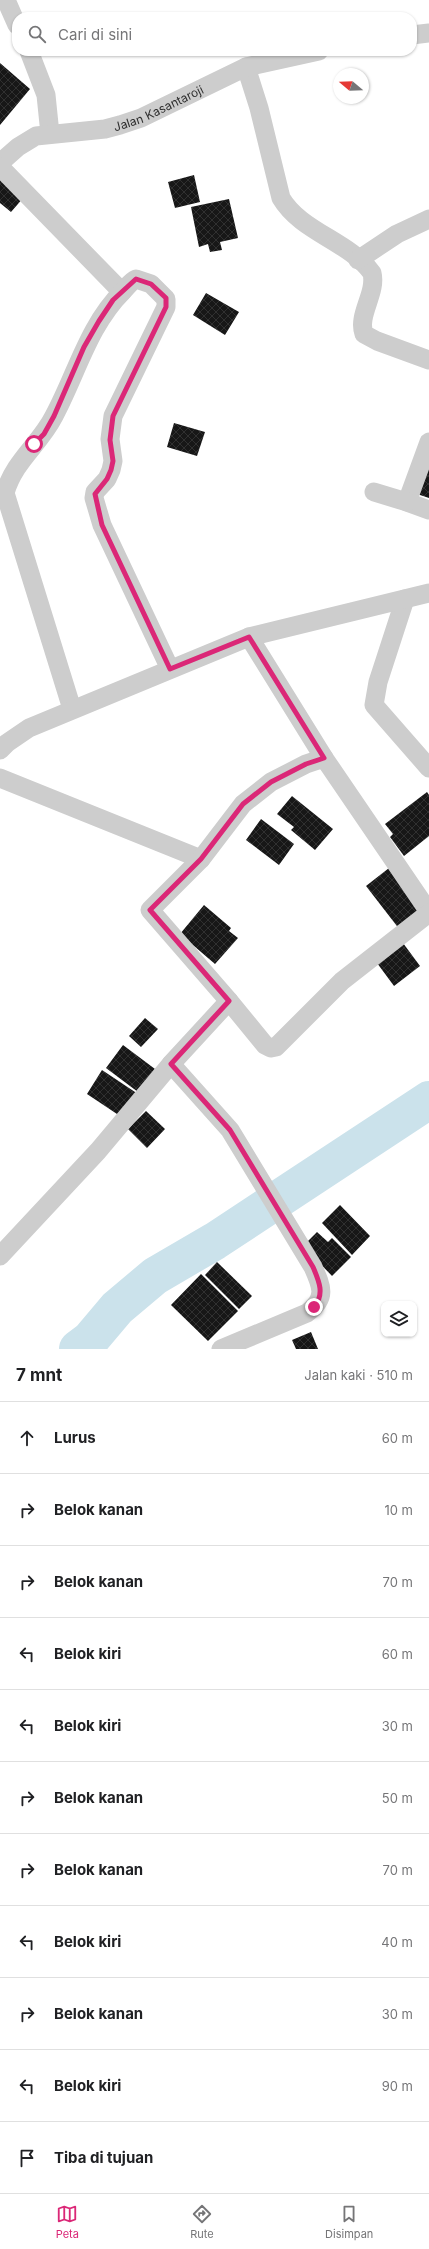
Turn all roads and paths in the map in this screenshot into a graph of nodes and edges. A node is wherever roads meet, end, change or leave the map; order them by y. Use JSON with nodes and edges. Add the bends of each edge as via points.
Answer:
{"nodes":[{"id":1,"x":6,"y":0,"type":"edge"},
{"id":2,"x":12,"y":14,"type":"edge"},
{"id":3,"x":429,"y":33,"type":"edge"},
{"id":4,"x":417,"y":34,"type":"edge"},
{"id":5,"x":31,"y":56,"type":"edge"},
{"id":6,"x":296,"y":56,"type":"edge"},
{"id":7,"x":246,"y":67,"type":"junction"},
{"id":8,"x":50,"y":134,"type":"junction"},
{"id":9,"x":0,"y":163,"type":"edge"},
{"id":10,"x":0,"y":167,"type":"edge"},
{"id":11,"x":429,"y":219,"type":"edge"},
{"id":12,"x":358,"y":260,"type":"junction"},
{"id":13,"x":122,"y":292,"type":"junction"},
{"id":14,"x":429,"y":360,"type":"edge"},
{"id":15,"x":429,"y":442,"type":"edge"},
{"id":16,"x":374,"y":492,"type":"dead end"},
{"id":17,"x":407,"y":502,"type":"junction"},
{"id":18,"x":429,"y":510,"type":"edge"},
{"id":19,"x":429,"y":593,"type":"edge"},
{"id":20,"x":405,"y":599,"type":"junction"},
{"id":21,"x":249,"y":637,"type":"junction"},
{"id":22,"x":170,"y":669,"type":"junction"},
{"id":23,"x":72,"y":709,"type":"junction"},
{"id":24,"x":2,"y":741,"type":"edge"},
{"id":25,"x":324,"y":758,"type":"junction"},
{"id":26,"x":429,"y":768,"type":"edge"},
{"id":27,"x":0,"y":778,"type":"edge"},
{"id":28,"x":201,"y":859,"type":"junction"},
{"id":29,"x":429,"y":912,"type":"edge"},
{"id":30,"x":229,"y":1001,"type":"junction"},
{"id":31,"x":171,"y":1064,"type":"junction"},
{"id":32,"x":0,"y":1256,"type":"edge"},
{"id":33,"x":253,"y":1343,"type":"edge"},
{"id":34,"x":221,"y":1349,"type":"edge"}],
"edges":[{"from":1,"to":2,"type":"street"},
{"from":3,"to":4,"type":"street"},
{"from":5,"to":8,"type":"street","via":[[46,95]]},
{"from":6,"to":7,"type":"street","name":"Jalan Kasantaroji"},
{"from":7,"to":8,"type":"street","name":"Jalan Kasantaroji","via":[[141,118],[105,129]]},
{"from":7,"to":12,"type":"street","via":[[285,204]]},
{"from":8,"to":9,"type":"street","name":"Jalan Kasantaroji","via":[[27,140]]},
{"from":10,"to":13,"type":"street"},
{"from":11,"to":12,"type":"street","via":[[397,234]]},
{"from":12,"to":14,"type":"street","via":[[369,269],[373,278],[363,323],[364,334]]},
{"from":13,"to":22,"type":"street","via":[[133,280],[140,279],[151,284],[166,298],[166,307],[113,416],[110,440],[113,461],[111,470],[94,498],[102,525]]},
{"from":13,"to":23,"type":"street","via":[[113,300],[84,347],[54,416],[44,434],[9,477],[5,492]]},
{"from":15,"to":17,"type":"street"},
{"from":16,"to":17,"type":"street"},
{"from":17,"to":18,"type":"street"},
{"from":19,"to":20,"type":"street"},
{"from":20,"to":21,"type":"street"},
{"from":20,"to":26,"type":"street","via":[[378,682],[374,705]]},
{"from":21,"to":22,"type":"street"},
{"from":21,"to":25,"type":"street"},
{"from":22,"to":23,"type":"street"},
{"from":23,"to":24,"type":"street"},
{"from":25,"to":28,"type":"street","via":[[271,782],[243,804]]},
{"from":25,"to":29,"type":"street"},
{"from":27,"to":28,"type":"street"},
{"from":28,"to":30,"type":"street","via":[[150,910]]},
{"from":29,"to":30,"type":"street","via":[[342,981],[276,1047],[265,1045]]},
{"from":30,"to":31,"type":"street"},
{"from":31,"to":32,"type":"street","via":[[98,1151]]},
{"from":31,"to":33,"type":"street","via":[[230,1130],[313,1267],[322,1291],[318,1302],[307,1313]]},
{"from":33,"to":34,"type":"street"}]}
